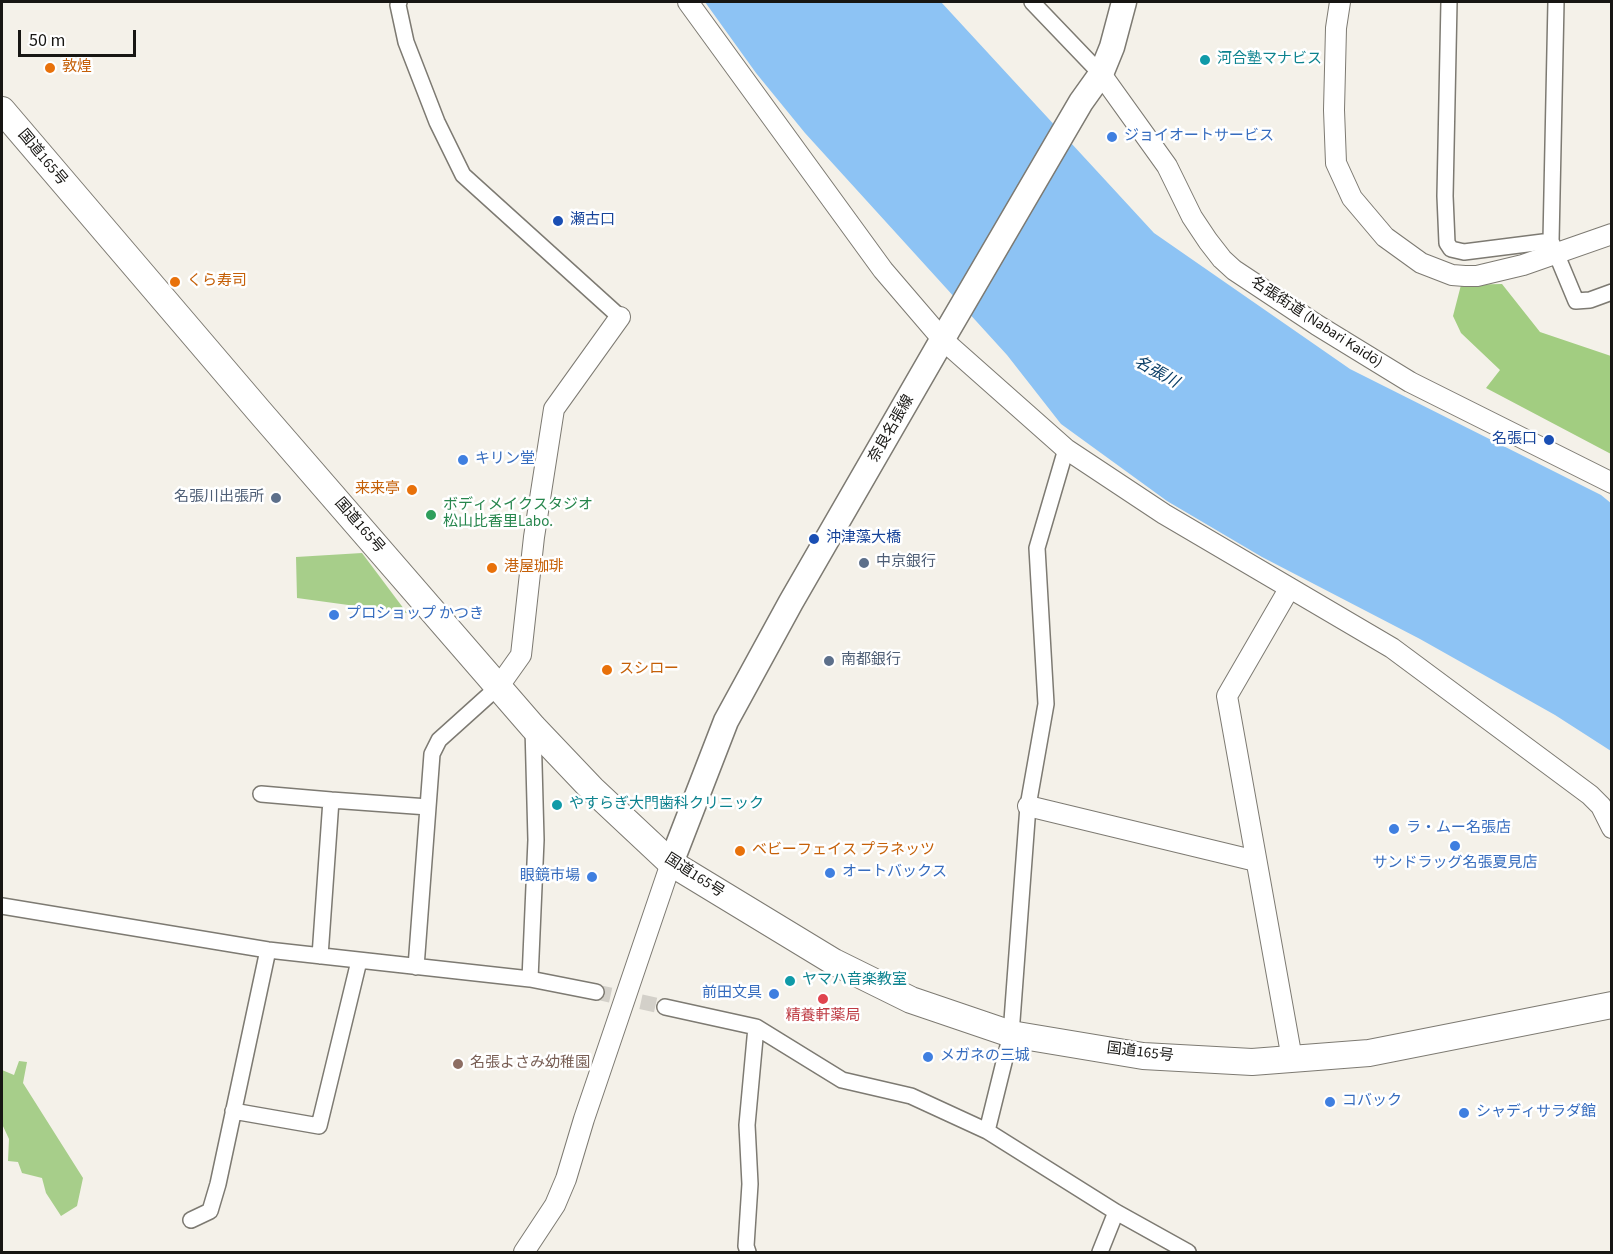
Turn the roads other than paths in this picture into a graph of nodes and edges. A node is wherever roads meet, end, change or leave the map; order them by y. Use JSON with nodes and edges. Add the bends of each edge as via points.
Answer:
{"nodes":[{"id":1,"x":399,"y":2,"type":"edge"},
{"id":2,"x":688,"y":2,"type":"edge"},
{"id":3,"x":1032,"y":2,"type":"edge"},
{"id":4,"x":1124,"y":2,"type":"edge"},
{"id":5,"x":1340,"y":2,"type":"edge"},
{"id":6,"x":1449,"y":2,"type":"edge"},
{"id":7,"x":1556,"y":2,"type":"edge"},
{"id":8,"x":1101,"y":74,"type":"junction"},
{"id":9,"x":2,"y":110,"type":"edge"},
{"id":10,"x":1611,"y":234,"type":"edge"},
{"id":11,"x":1553,"y":247,"type":"junction"},
{"id":12,"x":1611,"y":292,"type":"edge"},
{"id":13,"x":620,"y":317,"type":"joint"},
{"id":14,"x":946,"y":334,"type":"junction"},
{"id":15,"x":1066,"y":449,"type":"junction"},
{"id":16,"x":1611,"y":483,"type":"edge"},
{"id":17,"x":1289,"y":589,"type":"junction"},
{"id":18,"x":499,"y":686,"type":"junction"},
{"id":19,"x":533,"y":727,"type":"junction"},
{"id":20,"x":261,"y":794,"type":"dead end"},
{"id":21,"x":331,"y":800,"type":"junction"},
{"id":22,"x":1028,"y":806,"type":"junction"},
{"id":23,"x":428,"y":807,"type":"junction"},
{"id":24,"x":1611,"y":828,"type":"edge"},
{"id":25,"x":1256,"y":861,"type":"junction"},
{"id":26,"x":671,"y":863,"type":"junction"},
{"id":27,"x":2,"y":906,"type":"edge"},
{"id":28,"x":268,"y":950,"type":"junction"},
{"id":29,"x":320,"y":956,"type":"junction"},
{"id":30,"x":359,"y":961,"type":"junction"},
{"id":31,"x":416,"y":967,"type":"junction"},
{"id":32,"x":530,"y":979,"type":"junction"},
{"id":33,"x":596,"y":992,"type":"tunnel mouth"},
{"id":34,"x":1611,"y":1005,"type":"edge"},
{"id":35,"x":665,"y":1007,"type":"tunnel mouth"},
{"id":36,"x":756,"y":1028,"type":"junction"},
{"id":37,"x":1011,"y":1034,"type":"junction"},
{"id":38,"x":1292,"y":1059,"type":"junction"},
{"id":39,"x":233,"y":1111,"type":"junction"},
{"id":40,"x":987,"y":1131,"type":"junction"},
{"id":41,"x":1116,"y":1212,"type":"junction"},
{"id":42,"x":191,"y":1220,"type":"dead end"},
{"id":43,"x":524,"y":1252,"type":"edge"},
{"id":44,"x":748,"y":1252,"type":"edge"},
{"id":45,"x":1100,"y":1252,"type":"edge"},
{"id":46,"x":1188,"y":1252,"type":"edge"}],
"edges":[{"from":1,"to":13,"type":"street","via":[[406,42],[436,122],[463,175]]},
{"from":2,"to":14,"type":"street","via":[[883,270]]},
{"from":3,"to":8,"type":"street"},
{"from":4,"to":8,"type":"main road","name":"奈良名張線"},
{"from":5,"to":11,"type":"street","via":[[1336,28],[1336,163],[1367,217],[1385,237],[1421,263],[1452,275],[1477,276],[1523,265]]},
{"from":6,"to":11,"type":"street","via":[[1444,206],[1447,243],[1451,249],[1464,252]]},
{"from":7,"to":11,"type":"street"},
{"from":8,"to":14,"type":"main road","name":"奈良名張線"},
{"from":8,"to":16,"type":"street","name":"名張街道 (Nabari Kaidō)","via":[[1167,166],[1208,241],[1234,270],[1410,382]]},
{"from":9,"to":18,"type":"highway","name":"国道165号"},
{"from":10,"to":11,"type":"street"},
{"from":11,"to":12,"type":"street","via":[[1576,301]]},
{"from":13,"to":18,"type":"street","via":[[554,409],[521,655]]},
{"from":14,"to":15,"type":"street"},
{"from":14,"to":26,"type":"main road","name":"奈良名張線","via":[[726,721]]},
{"from":15,"to":17,"type":"street"},
{"from":15,"to":22,"type":"street","via":[[1037,548],[1046,704]]},
{"from":17,"to":24,"type":"street","via":[[1392,648],[1530,749],[1590,795],[1601,806]]},
{"from":17,"to":25,"type":"street","via":[[1227,696]]},
{"from":18,"to":19,"type":"highway","name":"国道165号"},
{"from":18,"to":23,"type":"street","via":[[435,746]]},
{"from":19,"to":26,"type":"highway","name":"国道165号"},
{"from":19,"to":32,"type":"street","via":[[536,840]]},
{"from":20,"to":21,"type":"street"},
{"from":21,"to":23,"type":"street"},
{"from":21,"to":29,"type":"street"},
{"from":22,"to":25,"type":"street"},
{"from":22,"to":37,"type":"street"},
{"from":23,"to":31,"type":"street"},
{"from":25,"to":38,"type":"street"},
{"from":26,"to":37,"type":"highway","name":"国道165号","via":[[834,962],[912,1000]]},
{"from":26,"to":43,"type":"street","via":[[566,1179],[555,1205]]},
{"from":27,"to":28,"type":"street"},
{"from":28,"to":29,"type":"street"},
{"from":28,"to":39,"type":"street"},
{"from":29,"to":30,"type":"street"},
{"from":30,"to":31,"type":"street"},
{"from":30,"to":39,"type":"street","via":[[319,1126]]},
{"from":31,"to":32,"type":"street"},
{"from":32,"to":33,"type":"street"},
{"from":34,"to":38,"type":"highway","name":"国道165号","via":[[1369,1053]]},
{"from":35,"to":36,"type":"street"},
{"from":36,"to":40,"type":"street","via":[[842,1080],[911,1096]]},
{"from":36,"to":44,"type":"street","via":[[747,1125]]},
{"from":37,"to":38,"type":"highway","name":"国道165号","via":[[1143,1056],[1252,1062]]},
{"from":37,"to":40,"type":"street"},
{"from":39,"to":42,"type":"street","via":[[210,1211]]},
{"from":40,"to":41,"type":"street"},
{"from":41,"to":45,"type":"street"},
{"from":41,"to":46,"type":"street"}]}
